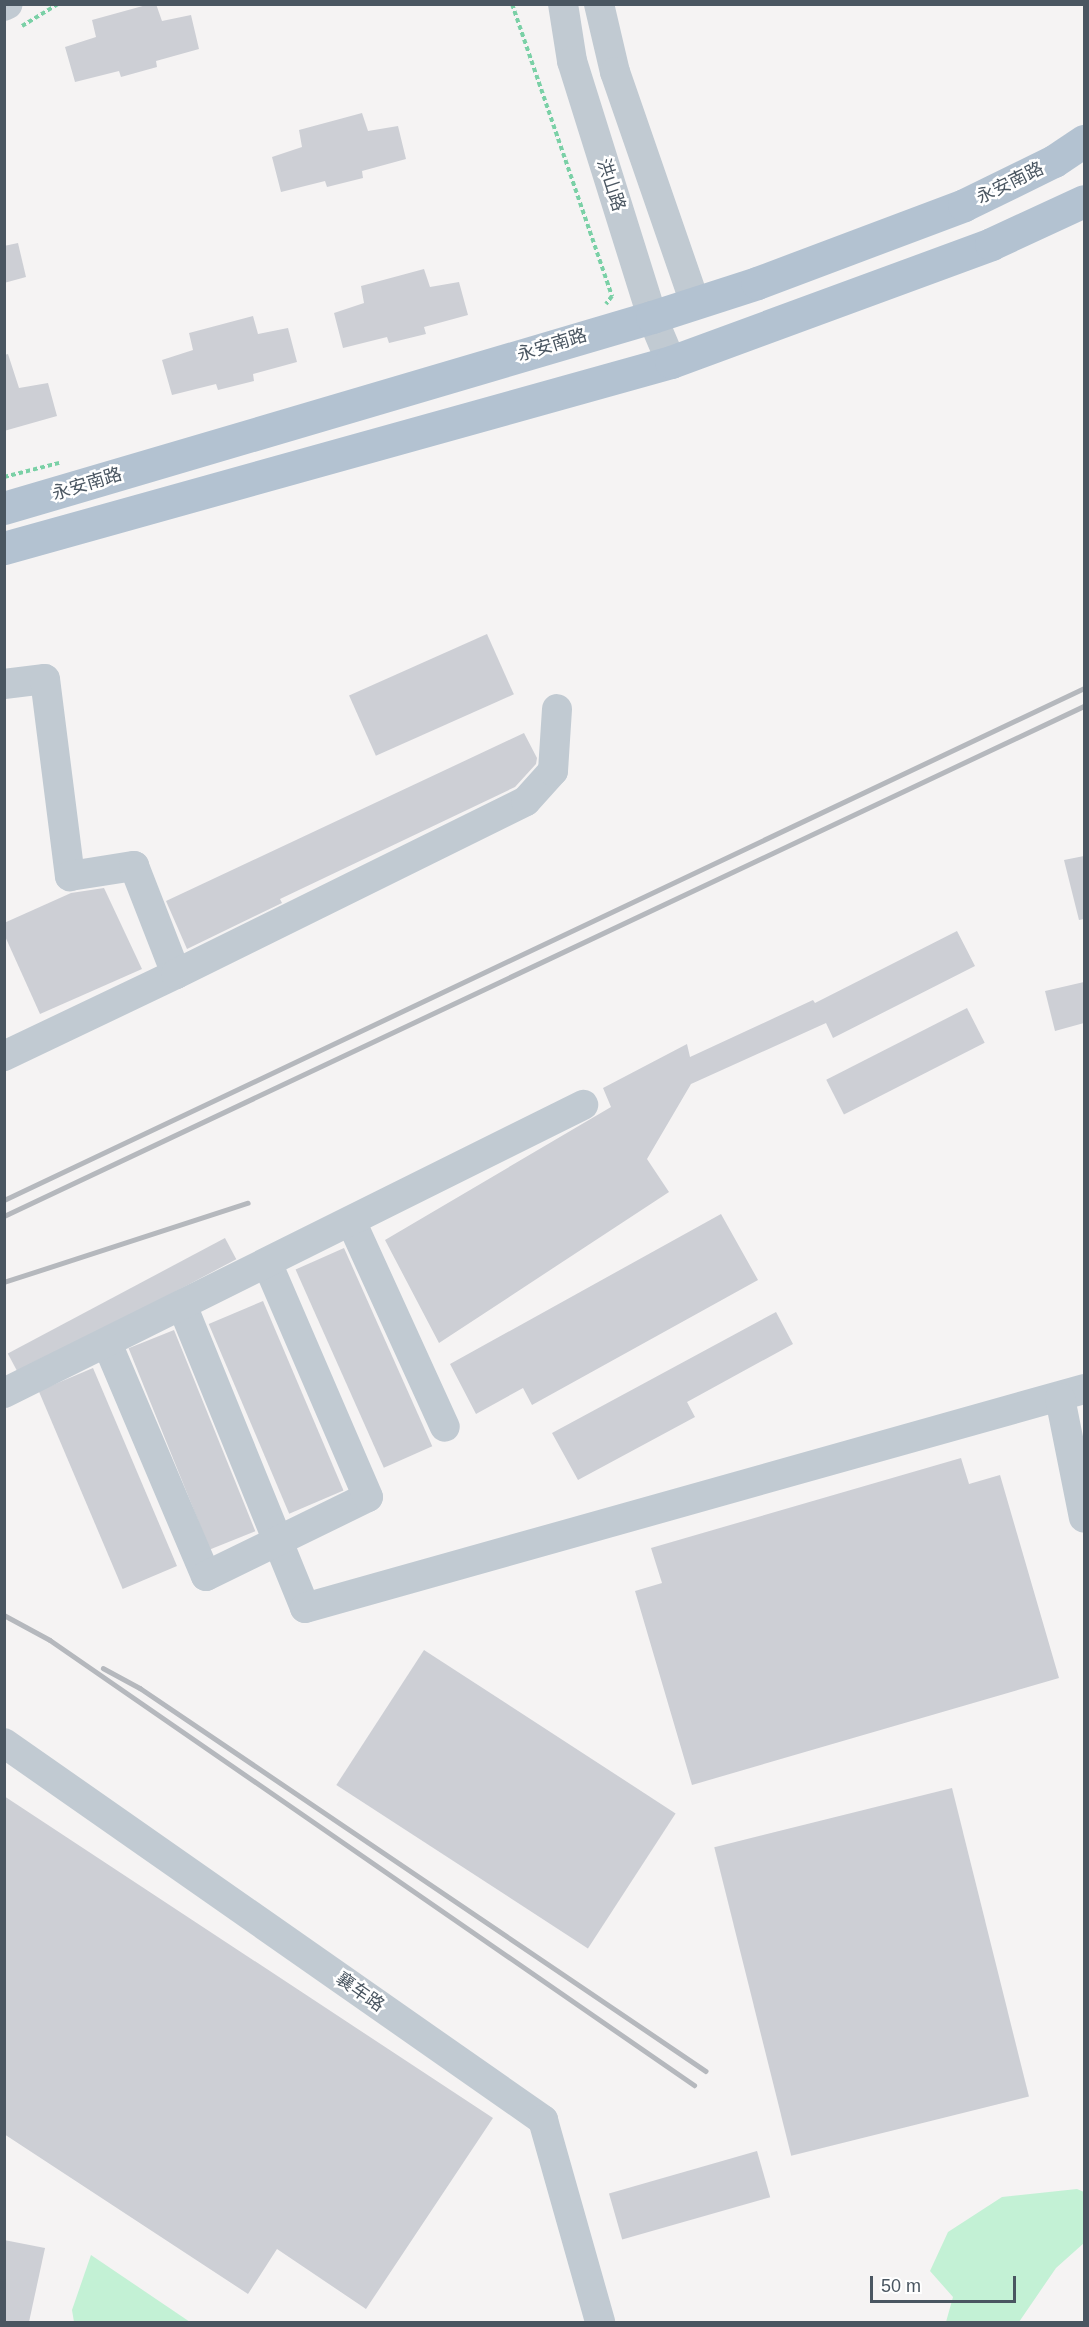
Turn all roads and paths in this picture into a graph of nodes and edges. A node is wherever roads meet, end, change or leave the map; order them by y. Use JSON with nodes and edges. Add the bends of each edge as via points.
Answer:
{"nodes":[{"id":1,"x":58,"y":4,"type":"edge"},
{"id":2,"x":512,"y":4,"type":"edge"},
{"id":3,"x":563,"y":4,"type":"edge"},
{"id":4,"x":599,"y":4,"type":"edge"},
{"id":5,"x":9,"y":13,"type":"edge"},
{"id":6,"x":1084,"y":141,"type":"edge"},
{"id":7,"x":1084,"y":147,"type":"edge"},
{"id":8,"x":1054,"y":161,"type":"junction"},
{"id":9,"x":1082,"y":201,"type":"edge"},
{"id":10,"x":695,"y":303,"type":"junction"},
{"id":11,"x":602,"y":311,"type":"dead end"},
{"id":12,"x":652,"y":317,"type":"junction"},
{"id":13,"x":671,"y":362,"type":"junction"},
{"id":14,"x":4,"y":508,"type":"edge"},
{"id":15,"x":4,"y":548,"type":"edge"},
{"id":16,"x":4,"y":684,"type":"edge"},
{"id":17,"x":556,"y":709,"type":"dead end"},
{"id":18,"x":176,"y":974,"type":"junction"},
{"id":19,"x":4,"y":1056,"type":"edge"},
{"id":20,"x":583,"y":1105,"type":"dead end"},
{"id":21,"x":351,"y":1221,"type":"junction"},
{"id":22,"x":267,"y":1263,"type":"junction"},
{"id":23,"x":182,"y":1305,"type":"junction"},
{"id":24,"x":107,"y":1343,"type":"junction"},
{"id":25,"x":4,"y":1393,"type":"edge"},
{"id":26,"x":1078,"y":1393,"type":"edge"},
{"id":27,"x":445,"y":1427,"type":"dead end"},
{"id":28,"x":1084,"y":1518,"type":"edge"},
{"id":29,"x":278,"y":1542,"type":"junction"},
{"id":30,"x":4,"y":1743,"type":"edge"},
{"id":31,"x":600,"y":2322,"type":"edge"}],
"edges":[{"from":1,"to":5,"type":"path"},
{"from":2,"to":11,"type":"path","via":[[612,296]]},
{"from":3,"to":12,"type":"street","name":"洪山路","via":[[572,61]]},
{"from":4,"to":10,"type":"street","via":[[615,72]]},
{"from":6,"to":8,"type":"main road","name":"永安南路"},
{"from":7,"to":8,"type":"main road"},
{"from":8,"to":10,"type":"main road","name":"永安南路","via":[[964,205]]},
{"from":9,"to":13,"type":"main road","via":[[991,244]]},
{"from":10,"to":12,"type":"main road","name":"永安南路"},
{"from":12,"to":13,"type":"street","name":"洪山路"},
{"from":12,"to":14,"type":"main road","name":"永安南路"},
{"from":13,"to":15,"type":"main road"},
{"from":16,"to":18,"type":"street","via":[[45,680],[70,876],[134,866]]},
{"from":17,"to":18,"type":"street","via":[[554,771],[526,801]]},
{"from":18,"to":19,"type":"street"},
{"from":20,"to":21,"type":"street"},
{"from":21,"to":22,"type":"street"},
{"from":21,"to":27,"type":"street"},
{"from":22,"to":23,"type":"street"},
{"from":22,"to":29,"type":"street","via":[[368,1497]]},
{"from":23,"to":24,"type":"street"},
{"from":23,"to":29,"type":"street"},
{"from":24,"to":25,"type":"street"},
{"from":24,"to":29,"type":"street","via":[[206,1575]]},
{"from":26,"to":28,"type":"street"},
{"from":26,"to":29,"type":"street","via":[[305,1608]]},
{"from":30,"to":31,"type":"street","name":"襄车路","via":[[543,2120]]}]}
